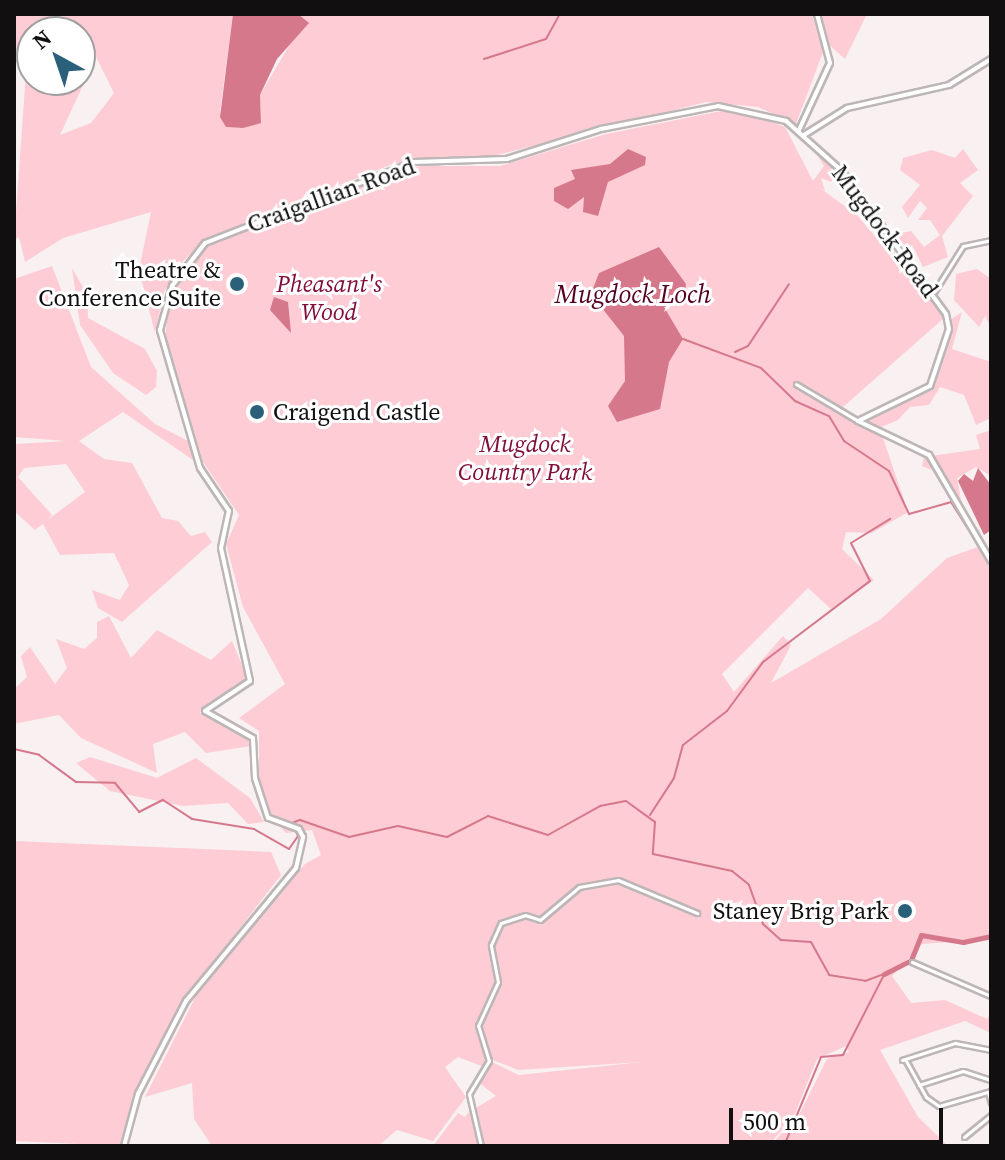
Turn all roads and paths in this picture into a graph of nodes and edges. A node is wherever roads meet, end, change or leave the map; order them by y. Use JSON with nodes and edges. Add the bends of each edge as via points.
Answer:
{"nodes":[{"id":1,"x":817,"y":14,"type":"edge"},
{"id":2,"x":991,"y":59,"type":"edge"},
{"id":3,"x":799,"y":130,"type":"junction"},
{"id":4,"x":804,"y":135,"type":"junction"},
{"id":5,"x":991,"y":240,"type":"edge"},
{"id":6,"x":930,"y":284,"type":"junction"},
{"id":7,"x":938,"y":285,"type":"junction"},
{"id":8,"x":934,"y":292,"type":"junction"},
{"id":9,"x":796,"y":384,"type":"dead end"},
{"id":10,"x":858,"y":421,"type":"junction"},
{"id":11,"x":991,"y":561,"type":"edge"},
{"id":12,"x":697,"y":913,"type":"dead end"},
{"id":13,"x":912,"y":962,"type":"dead end"},
{"id":14,"x":991,"y":996,"type":"edge"},
{"id":15,"x":991,"y":1050,"type":"edge"},
{"id":16,"x":991,"y":1080,"type":"edge"},
{"id":17,"x":919,"y":1085,"type":"junction"},
{"id":18,"x":989,"y":1092,"type":"edge"},
{"id":19,"x":991,"y":1103,"type":"edge"},
{"id":20,"x":991,"y":1115,"type":"edge"},
{"id":21,"x":983,"y":1128,"type":"junction"},
{"id":22,"x":988,"y":1132,"type":"dead end"},
{"id":23,"x":964,"y":1137,"type":"dead end"},
{"id":24,"x":124,"y":1146,"type":"edge"},
{"id":25,"x":481,"y":1146,"type":"edge"}],
"edges":[{"from":1,"to":3,"type":"street","via":[[830,63]]},
{"from":2,"to":4,"type":"street","via":[[949,85],[847,108]]},
{"from":3,"to":4,"type":"street","name":"Craigallian Road"},
{"from":3,"to":24,"type":"street","name":"Craigallian Road","via":[[762,112],[718,106],[601,129],[507,159],[414,162],[200,247],[172,286],[160,330],[200,468],[229,511],[221,539],[250,681],[205,711],[253,738],[261,803],[269,821],[297,828],[303,837],[296,868],[186,1001],[138,1094]]},
{"from":4,"to":6,"type":"street","name":"Mugdock Road"},
{"from":5,"to":7,"type":"street","via":[[963,246]]},
{"from":6,"to":7,"type":"street"},
{"from":6,"to":8,"type":"street","name":"Mugdock Road"},
{"from":7,"to":8,"type":"street"},
{"from":8,"to":10,"type":"street","name":"Mugdock Road","via":[[949,329],[930,386]]},
{"from":9,"to":10,"type":"street"},
{"from":10,"to":11,"type":"street","via":[[929,455]]},
{"from":12,"to":25,"type":"street","via":[[618,880],[579,887],[540,920],[525,915],[501,923],[491,945],[498,982],[478,1026],[489,1061],[469,1094]]},
{"from":13,"to":14,"type":"street"},
{"from":15,"to":17,"type":"street","via":[[955,1043],[903,1060]]},
{"from":16,"to":17,"type":"street","via":[[963,1071]]},
{"from":17,"to":18,"type":"street","via":[[939,1106]]},
{"from":18,"to":19,"type":"street"},
{"from":20,"to":21,"type":"street"},
{"from":21,"to":22,"type":"street"},
{"from":21,"to":23,"type":"street"}]}
